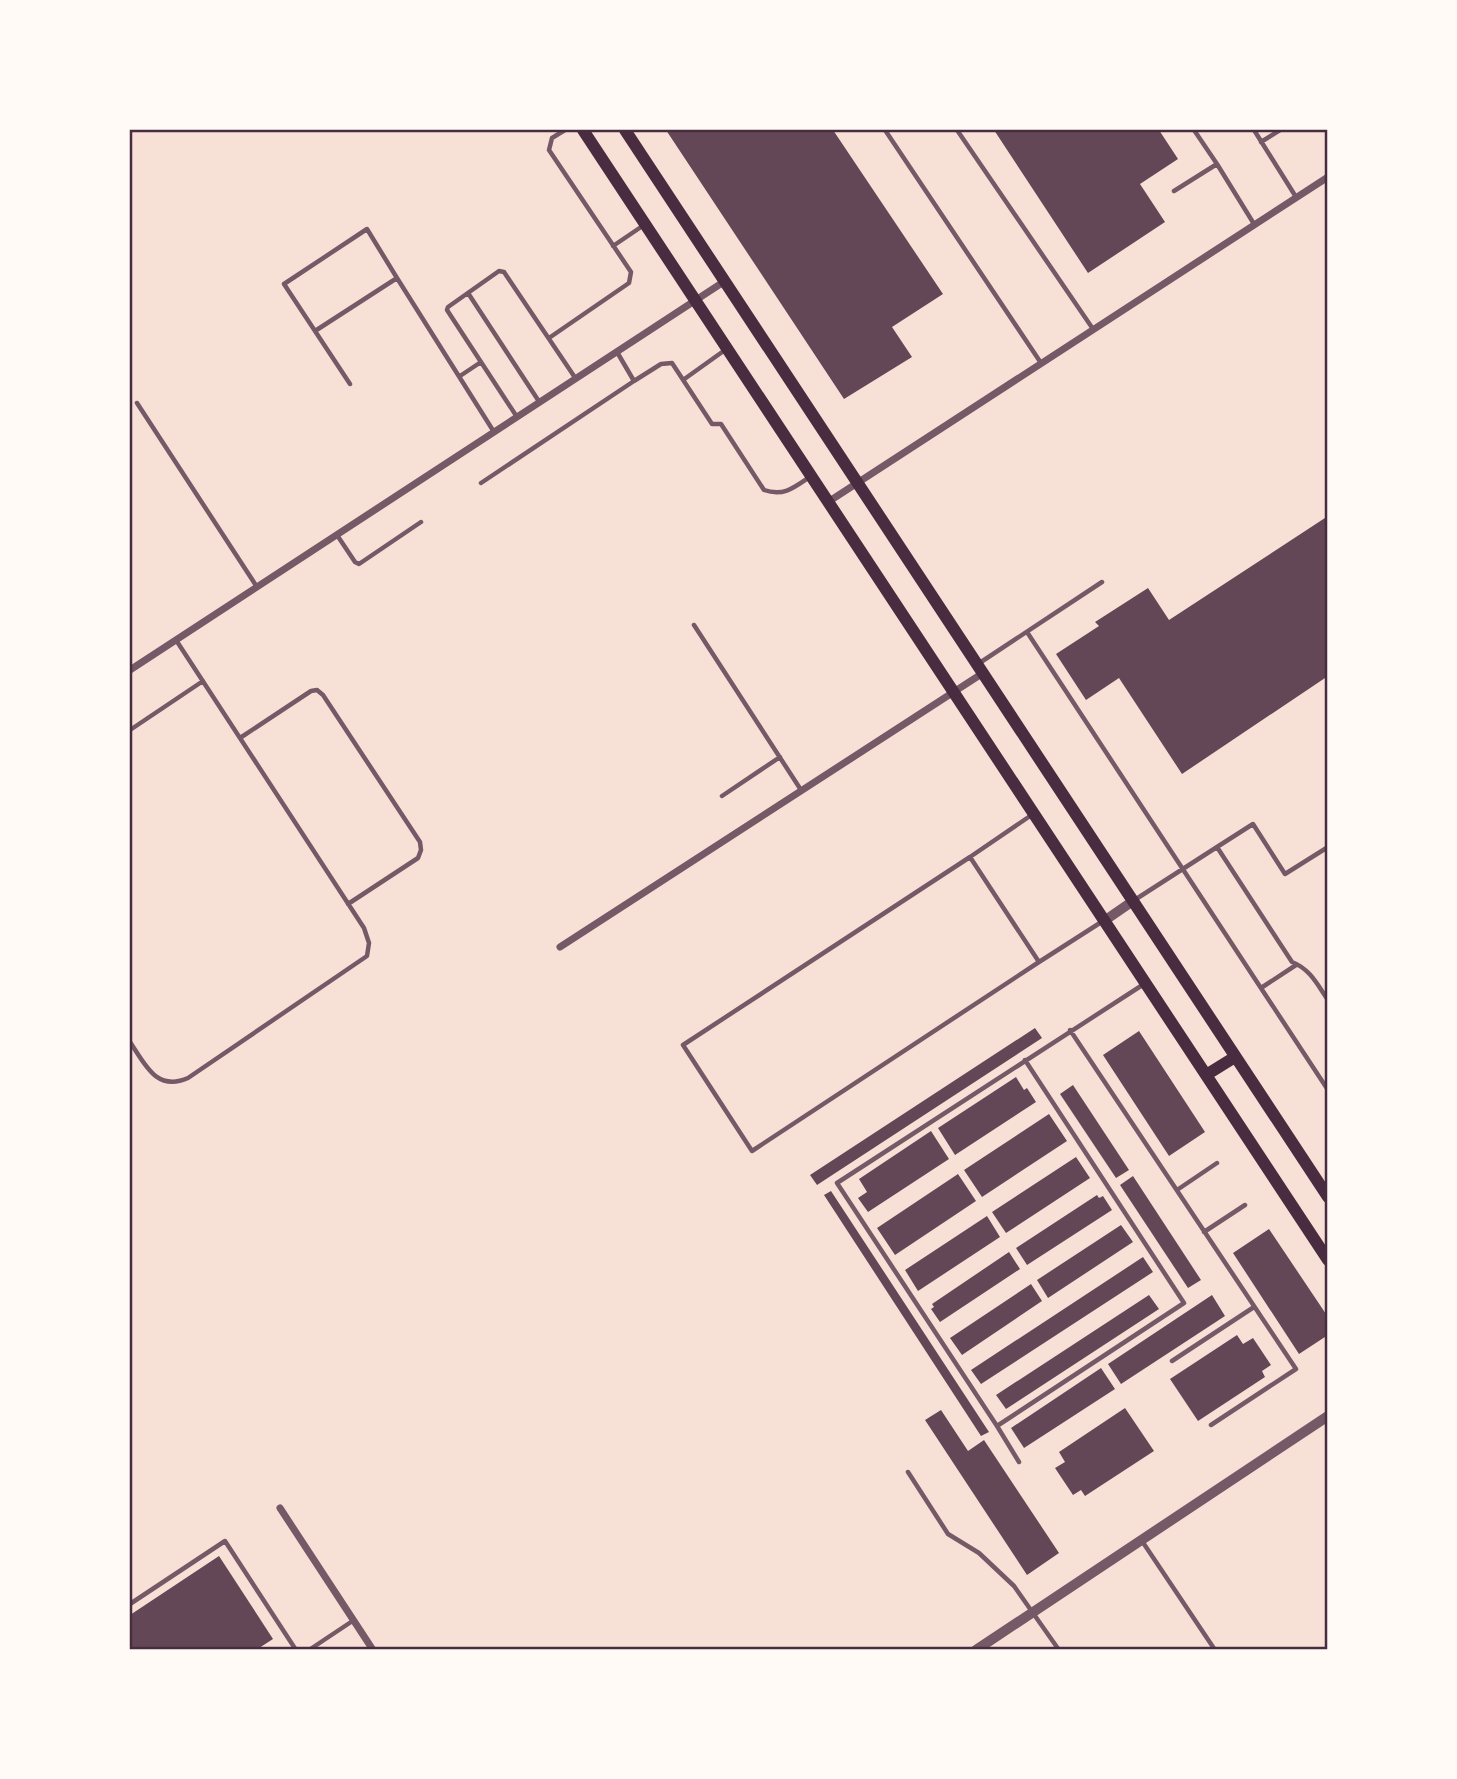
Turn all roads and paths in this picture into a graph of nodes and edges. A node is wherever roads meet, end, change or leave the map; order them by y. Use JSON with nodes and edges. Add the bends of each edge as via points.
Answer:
{"nodes":[{"id":1,"x":565,"y":130,"type":"edge"},
{"id":2,"x":583,"y":130,"type":"edge"},
{"id":3,"x":625,"y":130,"type":"edge"},
{"id":4,"x":886,"y":130,"type":"edge"},
{"id":5,"x":957,"y":130,"type":"edge"},
{"id":6,"x":1194,"y":130,"type":"edge"},
{"id":7,"x":1254,"y":130,"type":"edge"},
{"id":8,"x":1280,"y":130,"type":"edge"},
{"id":9,"x":1261,"y":142,"type":"junction"},
{"id":10,"x":1217,"y":164,"type":"junction"},
{"id":11,"x":1328,"y":177,"type":"edge"},
{"id":12,"x":1174,"y":191,"type":"dead end"},
{"id":13,"x":1297,"y":198,"type":"junction"},
{"id":14,"x":646,"y":224,"type":"junction"},
{"id":15,"x":1255,"y":225,"type":"junction"},
{"id":16,"x":613,"y":246,"type":"junction"},
{"id":17,"x":397,"y":278,"type":"junction"},
{"id":18,"x":725,"y":281,"type":"junction"},
{"id":19,"x":468,"y":293,"type":"junction"},
{"id":20,"x":697,"y":301,"type":"junction"},
{"id":21,"x":1093,"y":329,"type":"junction"},
{"id":22,"x":315,"y":331,"type":"junction"},
{"id":23,"x":549,"y":338,"type":"junction"},
{"id":24,"x":728,"y":348,"type":"junction"},
{"id":25,"x":617,"y":352,"type":"junction"},
{"id":26,"x":481,"y":362,"type":"junction"},
{"id":27,"x":1041,"y":363,"type":"junction"},
{"id":28,"x":460,"y":376,"type":"junction"},
{"id":29,"x":576,"y":379,"type":"junction"},
{"id":30,"x":683,"y":380,"type":"junction"},
{"id":31,"x":634,"y":381,"type":"junction"},
{"id":32,"x":350,"y":384,"type":"dead end"},
{"id":33,"x":137,"y":403,"type":"dead end"},
{"id":34,"x":540,"y":403,"type":"junction"},
{"id":35,"x":518,"y":417,"type":"junction"},
{"id":36,"x":495,"y":433,"type":"junction"},
{"id":37,"x":811,"y":476,"type":"junction"},
{"id":38,"x":858,"y":481,"type":"junction"},
{"id":39,"x":481,"y":483,"type":"dead end"},
{"id":40,"x":828,"y":502,"type":"junction"},
{"id":41,"x":421,"y":522,"type":"dead end"},
{"id":42,"x":337,"y":535,"type":"junction"},
{"id":43,"x":1102,"y":582,"type":"dead end"},
{"id":44,"x":257,"y":587,"type":"junction"},
{"id":45,"x":694,"y":625,"type":"dead end"},
{"id":46,"x":1027,"y":632,"type":"junction"},
{"id":47,"x":176,"y":640,"type":"junction"},
{"id":48,"x":980,"y":669,"type":"junction"},
{"id":49,"x":130,"y":670,"type":"edge"},
{"id":50,"x":203,"y":681,"type":"junction"},
{"id":51,"x":954,"y":692,"type":"junction"},
{"id":52,"x":130,"y":730,"type":"edge"},
{"id":53,"x":240,"y":738,"type":"junction"},
{"id":54,"x":780,"y":757,"type":"junction"},
{"id":55,"x":801,"y":790,"type":"junction"},
{"id":56,"x":722,"y":796,"type":"dead end"},
{"id":57,"x":1034,"y":813,"type":"junction"},
{"id":58,"x":1217,"y":847,"type":"junction"},
{"id":59,"x":1328,"y":847,"type":"edge"},
{"id":60,"x":970,"y":857,"type":"junction"},
{"id":61,"x":1183,"y":869,"type":"junction"},
{"id":62,"x":1133,"y":901,"type":"junction"},
{"id":63,"x":348,"y":904,"type":"junction"},
{"id":64,"x":1104,"y":920,"type":"junction"},
{"id":65,"x":560,"y":947,"type":"dead end"},
{"id":66,"x":1039,"y":962,"type":"junction"},
{"id":67,"x":1297,"y":964,"type":"junction"},
{"id":68,"x":1146,"y":983,"type":"junction"},
{"id":69,"x":1261,"y":988,"type":"junction"},
{"id":70,"x":1328,"y":1000,"type":"edge"},
{"id":71,"x":1070,"y":1030,"type":"junction"},
{"id":72,"x":130,"y":1042,"type":"edge"},
{"id":73,"x":1235,"y":1057,"type":"junction"},
{"id":74,"x":1025,"y":1060,"type":"junction"},
{"id":75,"x":1206,"y":1075,"type":"junction"},
{"id":76,"x":1328,"y":1090,"type":"edge"},
{"id":77,"x":1217,"y":1163,"type":"dead end"},
{"id":78,"x":1177,"y":1189,"type":"junction"},
{"id":79,"x":1328,"y":1198,"type":"edge"},
{"id":80,"x":1245,"y":1205,"type":"dead end"},
{"id":81,"x":1205,"y":1232,"type":"junction"},
{"id":82,"x":1328,"y":1260,"type":"edge"},
{"id":83,"x":1254,"y":1307,"type":"junction"},
{"id":84,"x":1172,"y":1361,"type":"dead end"},
{"id":85,"x":1328,"y":1416,"type":"edge"},
{"id":86,"x":1211,"y":1425,"type":"dead end"},
{"id":87,"x":997,"y":1426,"type":"junction"},
{"id":88,"x":1019,"y":1462,"type":"dead end"},
{"id":89,"x":908,"y":1472,"type":"dead end"},
{"id":90,"x":280,"y":1508,"type":"dead end"},
{"id":91,"x":1141,"y":1540,"type":"junction"},
{"id":92,"x":130,"y":1604,"type":"edge"},
{"id":93,"x":1033,"y":1612,"type":"junction"},
{"id":94,"x":354,"y":1620,"type":"junction"},
{"id":95,"x":296,"y":1650,"type":"edge"},
{"id":96,"x":309,"y":1650,"type":"edge"},
{"id":97,"x":373,"y":1650,"type":"edge"},
{"id":98,"x":976,"y":1650,"type":"edge"},
{"id":99,"x":1059,"y":1650,"type":"edge"},
{"id":100,"x":1215,"y":1650,"type":"edge"}],
"edges":[{"from":1,"to":16,"type":"lane","via":[[552,138],[549,150]]},
{"from":2,"to":14,"type":"main road"},
{"from":3,"to":18,"type":"main road"},
{"from":4,"to":27,"type":"lane"},
{"from":5,"to":21,"type":"lane"},
{"from":6,"to":10,"type":"lane"},
{"from":7,"to":9,"type":"lane"},
{"from":8,"to":9,"type":"lane"},
{"from":9,"to":13,"type":"lane"},
{"from":10,"to":12,"type":"lane"},
{"from":10,"to":15,"type":"lane"},
{"from":11,"to":13,"type":"street"},
{"from":13,"to":15,"type":"street"},
{"from":14,"to":16,"type":"lane"},
{"from":14,"to":20,"type":"main road"},
{"from":15,"to":21,"type":"street"},
{"from":16,"to":23,"type":"lane","via":[[631,272],[629,283]]},
{"from":17,"to":22,"type":"lane"},
{"from":17,"to":22,"type":"lane","via":[[367,229],[285,284]]},
{"from":17,"to":28,"type":"lane"},
{"from":18,"to":20,"type":"street"},
{"from":18,"to":38,"type":"main road"},
{"from":19,"to":23,"type":"lane","via":[[504,272]]},
{"from":19,"to":26,"type":"lane","via":[[447,310]]},
{"from":19,"to":34,"type":"lane"},
{"from":20,"to":24,"type":"main road"},
{"from":20,"to":25,"type":"street"},
{"from":21,"to":27,"type":"street"},
{"from":22,"to":32,"type":"lane"},
{"from":23,"to":29,"type":"lane"},
{"from":24,"to":30,"type":"lane"},
{"from":24,"to":37,"type":"main road"},
{"from":25,"to":29,"type":"street"},
{"from":25,"to":31,"type":"lane"},
{"from":26,"to":28,"type":"lane"},
{"from":26,"to":35,"type":"lane"},
{"from":27,"to":38,"type":"street"},
{"from":28,"to":36,"type":"lane"},
{"from":29,"to":34,"type":"street"},
{"from":30,"to":31,"type":"lane","via":[[672,363],[661,364]]},
{"from":30,"to":37,"type":"lane","via":[[712,424],[721,424],[764,489],[786,492]]},
{"from":31,"to":39,"type":"lane"},
{"from":33,"to":44,"type":"lane"},
{"from":34,"to":35,"type":"street"},
{"from":35,"to":36,"type":"street"},
{"from":36,"to":42,"type":"street"},
{"from":37,"to":40,"type":"main road"},
{"from":38,"to":40,"type":"street"},
{"from":38,"to":48,"type":"main road"},
{"from":40,"to":51,"type":"main road"},
{"from":41,"to":42,"type":"lane","via":[[359,564]]},
{"from":42,"to":44,"type":"street"},
{"from":43,"to":46,"type":"lane"},
{"from":44,"to":47,"type":"street"},
{"from":45,"to":54,"type":"lane"},
{"from":46,"to":48,"type":"lane"},
{"from":46,"to":61,"type":"lane"},
{"from":47,"to":49,"type":"street"},
{"from":47,"to":50,"type":"lane"},
{"from":48,"to":51,"type":"street"},
{"from":48,"to":62,"type":"main road"},
{"from":50,"to":52,"type":"lane"},
{"from":50,"to":53,"type":"lane"},
{"from":51,"to":55,"type":"street"},
{"from":51,"to":57,"type":"main road"},
{"from":53,"to":63,"type":"lane"},
{"from":53,"to":63,"type":"lane","via":[[317,690],[420,842],[418,858]]},
{"from":54,"to":55,"type":"lane"},
{"from":54,"to":56,"type":"lane"},
{"from":55,"to":65,"type":"street"},
{"from":57,"to":60,"type":"lane"},
{"from":57,"to":64,"type":"main road"},
{"from":58,"to":59,"type":"lane","via":[[1253,824],[1286,874]]},
{"from":58,"to":61,"type":"lane"},
{"from":58,"to":67,"type":"lane"},
{"from":60,"to":66,"type":"lane"},
{"from":60,"to":66,"type":"lane","via":[[683,1045],[738,1130],[752,1151]]},
{"from":61,"to":62,"type":"lane"},
{"from":61,"to":69,"type":"lane"},
{"from":62,"to":64,"type":"street"},
{"from":62,"to":73,"type":"main road"},
{"from":63,"to":72,"type":"lane","via":[[364,928],[367,956],[188,1079],[175,1084],[162,1081],[149,1071]]},
{"from":64,"to":66,"type":"lane"},
{"from":64,"to":68,"type":"main road"},
{"from":67,"to":69,"type":"lane"},
{"from":67,"to":70,"type":"lane"},
{"from":68,"to":71,"type":"lane"},
{"from":68,"to":75,"type":"main road"},
{"from":69,"to":76,"type":"lane"},
{"from":71,"to":74,"type":"lane"},
{"from":71,"to":78,"type":"lane"},
{"from":73,"to":75,"type":"main road"},
{"from":73,"to":79,"type":"main road"},
{"from":74,"to":87,"type":"lane","via":[[1185,1303]]},
{"from":74,"to":87,"type":"lane","via":[[837,1183]]},
{"from":75,"to":82,"type":"main road"},
{"from":77,"to":78,"type":"lane"},
{"from":78,"to":81,"type":"lane"},
{"from":80,"to":81,"type":"lane"},
{"from":81,"to":83,"type":"lane"},
{"from":83,"to":84,"type":"lane"},
{"from":83,"to":86,"type":"lane","via":[[1296,1370]]},
{"from":85,"to":91,"type":"street"},
{"from":87,"to":88,"type":"lane"},
{"from":89,"to":93,"type":"lane","via":[[948,1534],[979,1553],[1014,1586]]},
{"from":90,"to":94,"type":"street"},
{"from":91,"to":93,"type":"street"},
{"from":91,"to":100,"type":"lane"},
{"from":92,"to":95,"type":"lane","via":[[225,1541]]},
{"from":93,"to":98,"type":"street"},
{"from":93,"to":99,"type":"lane"},
{"from":94,"to":96,"type":"lane"},
{"from":94,"to":97,"type":"street"}]}
